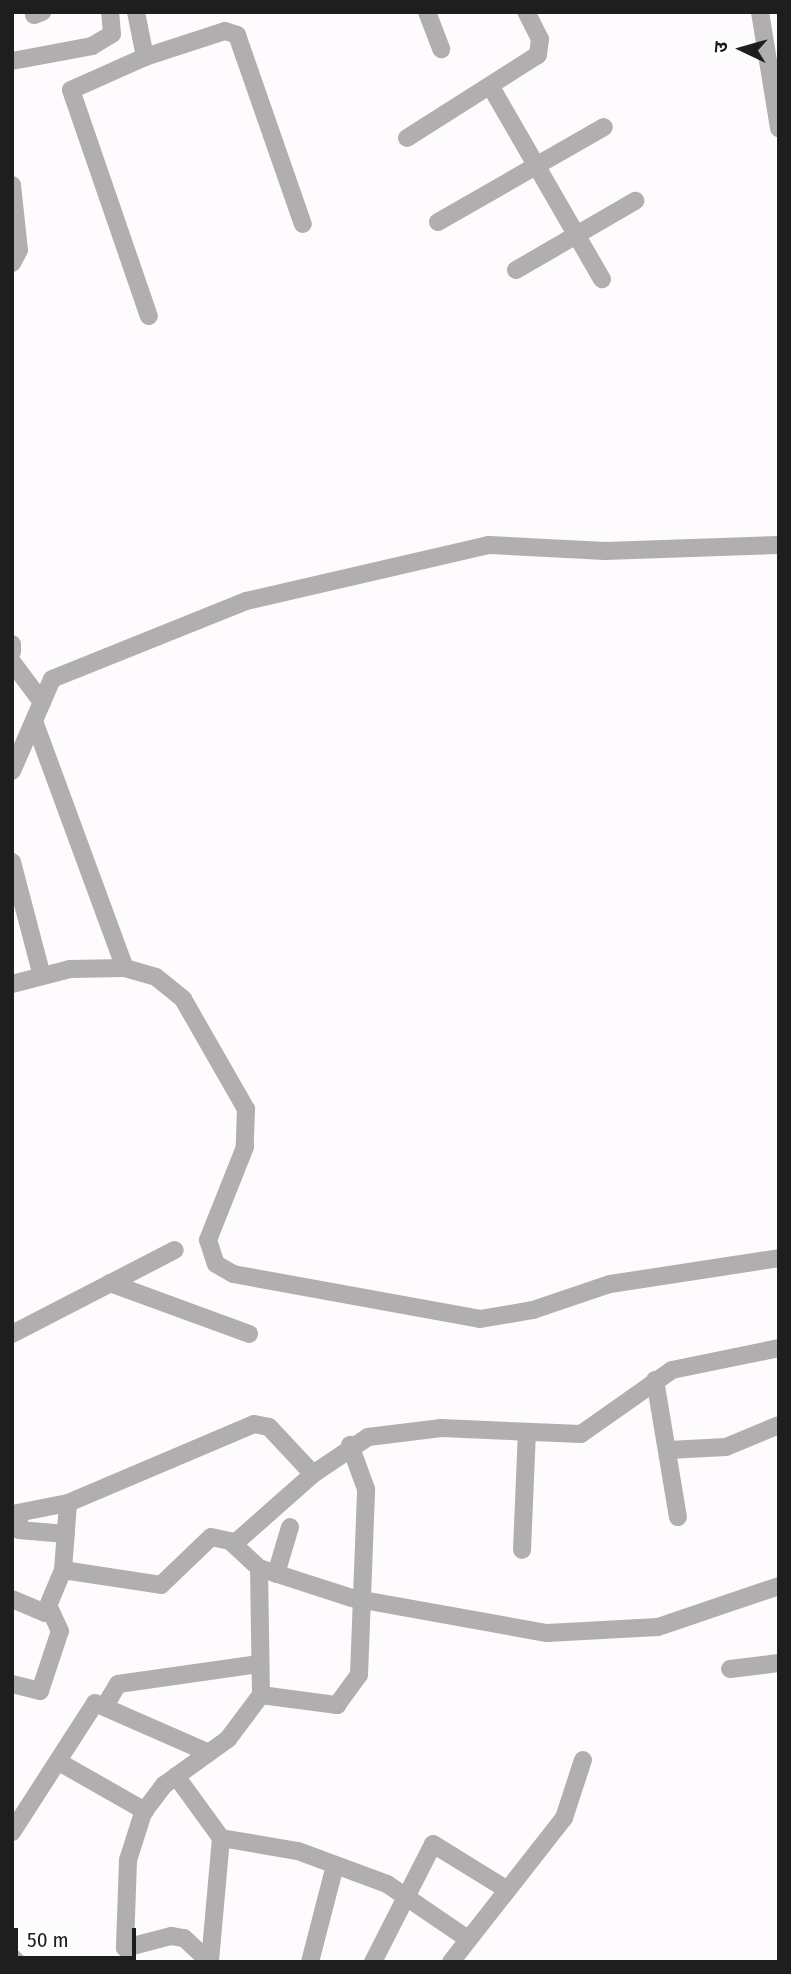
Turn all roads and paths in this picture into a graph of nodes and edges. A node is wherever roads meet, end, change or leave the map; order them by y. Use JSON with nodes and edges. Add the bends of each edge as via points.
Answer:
{"nodes":[{"id":1,"x":110,"y":12,"type":"edge"},
{"id":2,"x":136,"y":12,"type":"edge"},
{"id":3,"x":428,"y":12,"type":"edge"},
{"id":4,"x":526,"y":12,"type":"edge"},
{"id":5,"x":760,"y":12,"type":"edge"},
{"id":6,"x":441,"y":49,"type":"dead end"},
{"id":7,"x":145,"y":57,"type":"junction"},
{"id":8,"x":12,"y":61,"type":"edge"},
{"id":9,"x":775,"y":75,"type":"edge"},
{"id":10,"x":491,"y":87,"type":"junction"},
{"id":11,"x":604,"y":127,"type":"dead end"},
{"id":12,"x":779,"y":128,"type":"edge"},
{"id":13,"x":407,"y":138,"type":"dead end"},
{"id":14,"x":536,"y":165,"type":"junction"},
{"id":15,"x":12,"y":185,"type":"edge"},
{"id":16,"x":635,"y":201,"type":"dead end"},
{"id":17,"x":438,"y":222,"type":"dead end"},
{"id":18,"x":303,"y":223,"type":"dead end"},
{"id":19,"x":577,"y":234,"type":"junction"},
{"id":20,"x":12,"y":263,"type":"edge"},
{"id":21,"x":516,"y":270,"type":"dead end"},
{"id":22,"x":602,"y":279,"type":"dead end"},
{"id":23,"x":149,"y":316,"type":"dead end"},
{"id":24,"x":779,"y":545,"type":"edge"},
{"id":25,"x":12,"y":643,"type":"edge"},
{"id":26,"x":12,"y":652,"type":"edge"},
{"id":27,"x":12,"y":662,"type":"edge"},
{"id":28,"x":42,"y":702,"type":"junction"},
{"id":29,"x":34,"y":721,"type":"junction"},
{"id":30,"x":12,"y":771,"type":"edge"},
{"id":31,"x":12,"y":862,"type":"edge"},
{"id":32,"x":125,"y":968,"type":"junction"},
{"id":33,"x":42,"y":976,"type":"junction"},
{"id":34,"x":12,"y":984,"type":"edge"},
{"id":35,"x":175,"y":1250,"type":"dead end"},
{"id":36,"x":779,"y":1258,"type":"edge"},
{"id":37,"x":110,"y":1283,"type":"junction"},
{"id":38,"x":12,"y":1334,"type":"edge"},
{"id":39,"x":249,"y":1334,"type":"dead end"},
{"id":40,"x":779,"y":1348,"type":"edge"},
{"id":41,"x":655,"y":1380,"type":"junction"},
{"id":42,"x":779,"y":1424,"type":"edge"},
{"id":43,"x":527,"y":1433,"type":"junction"},
{"id":44,"x":350,"y":1445,"type":"junction"},
{"id":45,"x":669,"y":1450,"type":"junction"},
{"id":46,"x":313,"y":1474,"type":"junction"},
{"id":47,"x":68,"y":1503,"type":"junction"},
{"id":48,"x":16,"y":1514,"type":"edge"},
{"id":49,"x":678,"y":1517,"type":"dead end"},
{"id":50,"x":290,"y":1527,"type":"dead end"},
{"id":51,"x":66,"y":1534,"type":"junction"},
{"id":52,"x":234,"y":1544,"type":"junction"},
{"id":53,"x":522,"y":1550,"type":"dead end"},
{"id":54,"x":63,"y":1570,"type":"junction"},
{"id":55,"x":268,"y":1571,"type":"junction"},
{"id":56,"x":779,"y":1586,"type":"edge"},
{"id":57,"x":12,"y":1599,"type":"edge"},
{"id":58,"x":365,"y":1600,"type":"junction"},
{"id":59,"x":50,"y":1609,"type":"junction"},
{"id":60,"x":779,"y":1663,"type":"edge"},
{"id":61,"x":259,"y":1664,"type":"junction"},
{"id":62,"x":730,"y":1669,"type":"dead end"},
{"id":63,"x":12,"y":1684,"type":"edge"},
{"id":64,"x":261,"y":1695,"type":"junction"},
{"id":65,"x":106,"y":1703,"type":"junction"},
{"id":66,"x":209,"y":1753,"type":"junction"},
{"id":67,"x":583,"y":1760,"type":"dead end"},
{"id":68,"x":59,"y":1762,"type":"junction"},
{"id":69,"x":177,"y":1776,"type":"junction"},
{"id":70,"x":145,"y":1811,"type":"junction"},
{"id":71,"x":12,"y":1832,"type":"edge"},
{"id":72,"x":221,"y":1838,"type":"junction"},
{"id":73,"x":335,"y":1865,"type":"junction"},
{"id":74,"x":506,"y":1889,"type":"junction"},
{"id":75,"x":403,"y":1897,"type":"junction"},
{"id":76,"x":468,"y":1939,"type":"junction"},
{"id":77,"x":119,"y":1955,"type":"edge"},
{"id":78,"x":12,"y":1957,"type":"edge"},
{"id":79,"x":17,"y":1962,"type":"edge"},
{"id":80,"x":210,"y":1962,"type":"edge"},
{"id":81,"x":310,"y":1962,"type":"edge"},
{"id":82,"x":373,"y":1962,"type":"edge"},
{"id":83,"x":452,"y":1962,"type":"edge"}],
"edges":[{"from":1,"to":8,"type":"street","via":[[112,34],[92,46]]},
{"from":2,"to":7,"type":"street"},
{"from":3,"to":6,"type":"street"},
{"from":4,"to":10,"type":"street","via":[[540,39],[538,55]]},
{"from":5,"to":9,"type":"street"},
{"from":7,"to":18,"type":"street","via":[[225,31],[237,35]]},
{"from":7,"to":23,"type":"street","via":[[71,90]]},
{"from":9,"to":12,"type":"street"},
{"from":10,"to":13,"type":"street"},
{"from":10,"to":14,"type":"street"},
{"from":11,"to":14,"type":"street"},
{"from":14,"to":17,"type":"street"},
{"from":14,"to":19,"type":"street"},
{"from":15,"to":20,"type":"street","via":[[19,250]]},
{"from":16,"to":19,"type":"street"},
{"from":19,"to":21,"type":"street"},
{"from":19,"to":22,"type":"street"},
{"from":24,"to":28,"type":"street","via":[[605,551],[489,545],[246,601],[52,679]]},
{"from":25,"to":26,"type":"street"},
{"from":27,"to":28,"type":"street"},
{"from":28,"to":29,"type":"street"},
{"from":29,"to":30,"type":"street"},
{"from":29,"to":32,"type":"street"},
{"from":31,"to":33,"type":"street"},
{"from":32,"to":33,"type":"street"},
{"from":32,"to":36,"type":"street","via":[[156,977],[183,999],[246,1109],[245,1147],[208,1240],[211,1257],[224,1270],[480,1319],[533,1310],[610,1284]]},
{"from":33,"to":34,"type":"street"},
{"from":35,"to":37,"type":"street"},
{"from":37,"to":38,"type":"street"},
{"from":37,"to":39,"type":"street"},
{"from":40,"to":41,"type":"street","via":[[691,1364]]},
{"from":41,"to":43,"type":"street","via":[[594,1430]]},
{"from":41,"to":45,"type":"street"},
{"from":42,"to":45,"type":"street","via":[[726,1447]]},
{"from":43,"to":44,"type":"street","via":[[441,1428]]},
{"from":43,"to":53,"type":"street"},
{"from":44,"to":46,"type":"street"},
{"from":44,"to":58,"type":"street","via":[[366,1489]]},
{"from":45,"to":49,"type":"street"},
{"from":46,"to":47,"type":"street","via":[[269,1427],[254,1424]]},
{"from":46,"to":52,"type":"street"},
{"from":47,"to":48,"type":"street"},
{"from":47,"to":51,"type":"street"},
{"from":48,"to":51,"type":"street","via":[[19,1530]]},
{"from":50,"to":55,"type":"street"},
{"from":51,"to":54,"type":"street"},
{"from":52,"to":54,"type":"street","via":[[211,1537],[161,1585]]},
{"from":52,"to":55,"type":"street"},
{"from":54,"to":59,"type":"street"},
{"from":55,"to":58,"type":"street"},
{"from":55,"to":61,"type":"street"},
{"from":56,"to":58,"type":"street","via":[[684,1621],[603,1632],[547,1633]]},
{"from":57,"to":59,"type":"street","via":[[40,1613]]},
{"from":58,"to":64,"type":"street","via":[[359,1675],[337,1705]]},
{"from":59,"to":63,"type":"street","via":[[60,1631],[40,1691]]},
{"from":60,"to":62,"type":"street"},
{"from":61,"to":64,"type":"street"},
{"from":61,"to":65,"type":"street","via":[[118,1684]]},
{"from":64,"to":66,"type":"street","via":[[246,1721]]},
{"from":65,"to":66,"type":"street"},
{"from":65,"to":68,"type":"street","via":[[90,1707]]},
{"from":66,"to":69,"type":"street"},
{"from":67,"to":74,"type":"street","via":[[564,1818]]},
{"from":68,"to":70,"type":"street"},
{"from":68,"to":71,"type":"street"},
{"from":69,"to":70,"type":"street"},
{"from":69,"to":72,"type":"street"},
{"from":70,"to":77,"type":"street","via":[[128,1860]]},
{"from":72,"to":73,"type":"street"},
{"from":72,"to":80,"type":"street"},
{"from":73,"to":75,"type":"street","via":[[387,1884]]},
{"from":73,"to":81,"type":"street"},
{"from":74,"to":75,"type":"street","via":[[433,1844]]},
{"from":74,"to":76,"type":"street"},
{"from":75,"to":76,"type":"street"},
{"from":75,"to":82,"type":"street"},
{"from":76,"to":83,"type":"street"},
{"from":77,"to":80,"type":"street","via":[[171,1936],[184,1938]]},
{"from":78,"to":79,"type":"street"}]}
